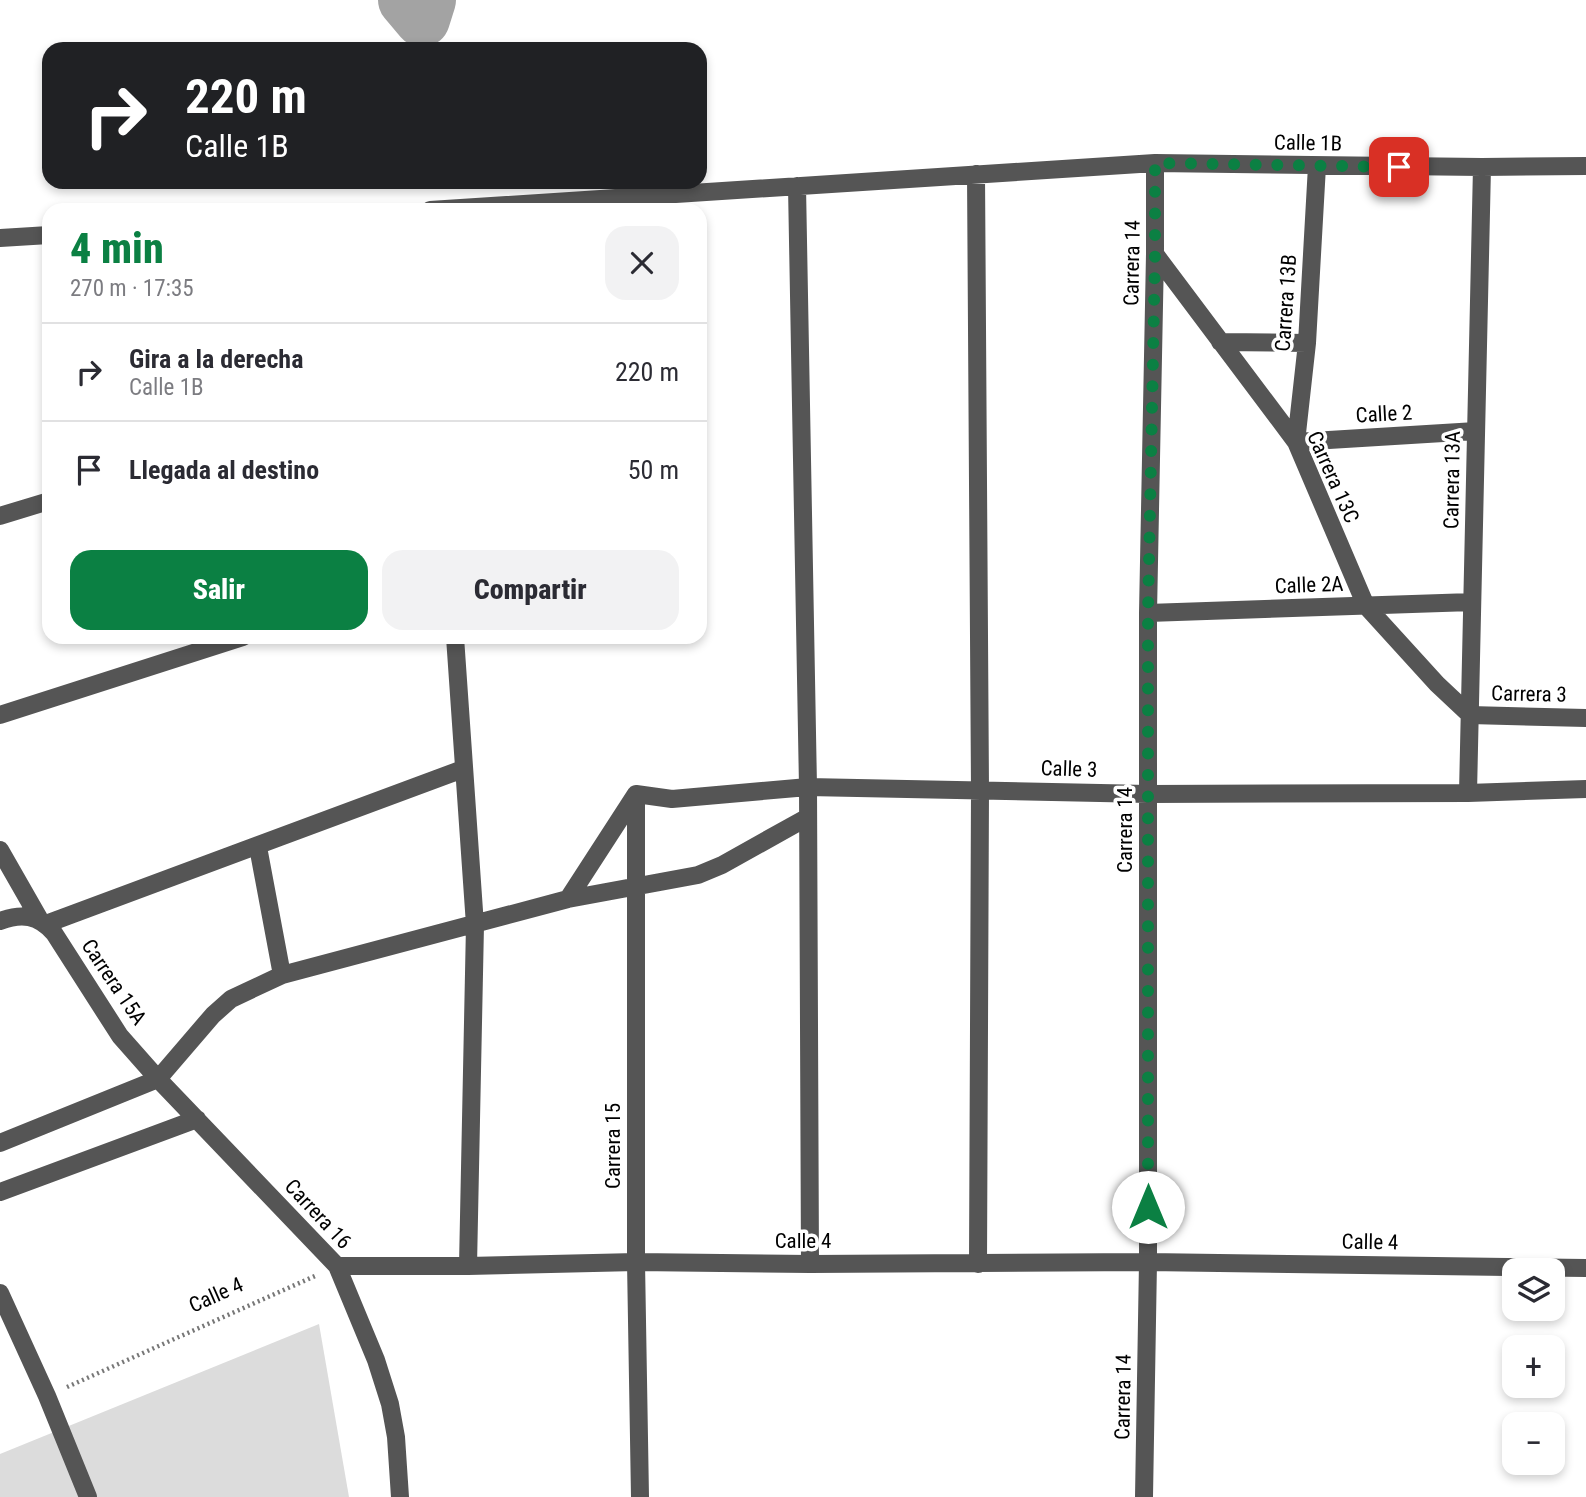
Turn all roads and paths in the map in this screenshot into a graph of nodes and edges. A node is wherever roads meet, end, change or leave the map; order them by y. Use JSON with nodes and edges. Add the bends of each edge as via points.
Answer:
{"nodes":[{"id":1,"x":1155,"y":163,"type":"junction"},
{"id":2,"x":1317,"y":166,"type":"junction"},
{"id":3,"x":1586,"y":166,"type":"edge"},
{"id":4,"x":1482,"y":167,"type":"junction"},
{"id":5,"x":976,"y":174,"type":"junction"},
{"id":6,"x":797,"y":186,"type":"junction"},
{"id":7,"x":537,"y":203,"type":"edge"},
{"id":8,"x":42,"y":235,"type":"edge"},
{"id":9,"x":0,"y":238,"type":"edge"},
{"id":10,"x":1155,"y":254,"type":"junction"},
{"id":11,"x":1220,"y":342,"type":"junction"},
{"id":12,"x":1307,"y":343,"type":"junction"},
{"id":13,"x":1476,"y":431,"type":"junction"},
{"id":14,"x":1296,"y":442,"type":"junction"},
{"id":15,"x":42,"y":503,"type":"edge"},
{"id":16,"x":0,"y":516,"type":"edge"},
{"id":17,"x":1472,"y":602,"type":"junction"},
{"id":18,"x":1366,"y":606,"type":"junction"},
{"id":19,"x":1148,"y":613,"type":"junction"},
{"id":20,"x":221,"y":644,"type":"edge"},
{"id":21,"x":455,"y":644,"type":"edge"},
{"id":22,"x":0,"y":715,"type":"edge"},
{"id":23,"x":1470,"y":715,"type":"junction"},
{"id":24,"x":1586,"y":718,"type":"edge"},
{"id":25,"x":463,"y":769,"type":"junction"},
{"id":26,"x":808,"y":787,"type":"junction"},
{"id":27,"x":1586,"y":789,"type":"edge"},
{"id":28,"x":980,"y":790,"type":"junction"},
{"id":29,"x":1468,"y":793,"type":"junction"},
{"id":30,"x":636,"y":794,"type":"junction"},
{"id":31,"x":1148,"y":794,"type":"junction"},
{"id":32,"x":808,"y":817,"type":"junction"},
{"id":33,"x":258,"y":847,"type":"junction"},
{"id":34,"x":0,"y":850,"type":"edge"},
{"id":35,"x":635,"y":886,"type":"junction"},
{"id":36,"x":568,"y":899,"type":"junction"},
{"id":37,"x":38,"y":920,"type":"junction"},
{"id":38,"x":0,"y":921,"type":"edge"},
{"id":39,"x":475,"y":925,"type":"junction"},
{"id":40,"x":282,"y":975,"type":"junction"},
{"id":41,"x":158,"y":1079,"type":"junction"},
{"id":42,"x":197,"y":1119,"type":"junction"},
{"id":43,"x":0,"y":1143,"type":"edge"},
{"id":44,"x":0,"y":1192,"type":"edge"},
{"id":45,"x":636,"y":1262,"type":"junction"},
{"id":46,"x":1148,"y":1262,"type":"junction"},
{"id":47,"x":810,"y":1264,"type":"junction"},
{"id":48,"x":978,"y":1264,"type":"junction"},
{"id":49,"x":337,"y":1266,"type":"junction"},
{"id":50,"x":468,"y":1266,"type":"junction"},
{"id":51,"x":1586,"y":1268,"type":"edge"},
{"id":52,"x":0,"y":1293,"type":"edge"},
{"id":53,"x":47,"y":1396,"type":"junction"},
{"id":54,"x":88,"y":1497,"type":"edge"},
{"id":55,"x":400,"y":1497,"type":"edge"},
{"id":56,"x":640,"y":1497,"type":"edge"},
{"id":57,"x":1144,"y":1497,"type":"edge"}],
"edges":[{"from":1,"to":2,"type":"street","name":"Calle 1B"},
{"from":1,"to":5,"type":"street","name":"Calle 1B"},
{"from":1,"to":10,"type":"street","name":"Carrera 14"},
{"from":2,"to":4,"type":"street","name":"Calle 1B"},
{"from":2,"to":12,"type":"street","name":"Carrera 13B"},
{"from":3,"to":4,"type":"street","name":"Calle 1B"},
{"from":4,"to":13,"type":"street","name":"Carrera 13A"},
{"from":5,"to":6,"type":"street","name":"Calle 1B"},
{"from":5,"to":28,"type":"street"},
{"from":6,"to":7,"type":"street","name":"Calle 1B"},
{"from":6,"to":26,"type":"street"},
{"from":8,"to":9,"type":"street"},
{"from":10,"to":11,"type":"street","name":"Carrera 13C"},
{"from":10,"to":19,"type":"street","name":"Carrera 14"},
{"from":11,"to":12,"type":"street"},
{"from":11,"to":14,"type":"street","name":"Carrera 13C"},
{"from":12,"to":14,"type":"street","name":"Carrera 13B"},
{"from":13,"to":14,"type":"street","name":"Calle 2"},
{"from":13,"to":17,"type":"street","name":"Carrera 13A"},
{"from":14,"to":18,"type":"street","name":"Carrera 13C"},
{"from":15,"to":16,"type":"street"},
{"from":17,"to":18,"type":"street","name":"Calle 2A"},
{"from":17,"to":23,"type":"street","name":"Carrera 13A"},
{"from":18,"to":19,"type":"street","name":"Calle 2A"},
{"from":18,"to":23,"type":"street","name":"Carrera 13C"},
{"from":19,"to":31,"type":"street","name":"Carrera 14"},
{"from":20,"to":22,"type":"street"},
{"from":21,"to":25,"type":"street"},
{"from":23,"to":24,"type":"street","name":"Carrera 3"},
{"from":23,"to":29,"type":"street","name":"Carrera 13A"},
{"from":25,"to":33,"type":"street"},
{"from":25,"to":39,"type":"street"},
{"from":26,"to":28,"type":"street","name":"Calle 3"},
{"from":26,"to":30,"type":"street","name":"Calle 3","via":[[672,799]]},
{"from":26,"to":32,"type":"street"},
{"from":27,"to":29,"type":"street","name":"Calle 3"},
{"from":28,"to":31,"type":"street","name":"Calle 3"},
{"from":28,"to":48,"type":"street"},
{"from":29,"to":31,"type":"street","name":"Calle 3"},
{"from":30,"to":35,"type":"street","name":"Carrera 15"},
{"from":30,"to":36,"type":"street"},
{"from":31,"to":46,"type":"street","name":"Carrera 14"},
{"from":32,"to":35,"type":"street","via":[[698,875]]},
{"from":32,"to":47,"type":"street"},
{"from":33,"to":37,"type":"street"},
{"from":33,"to":40,"type":"street"},
{"from":34,"to":37,"type":"street","name":"Carrera 15A"},
{"from":35,"to":36,"type":"street"},
{"from":35,"to":45,"type":"street","name":"Carrera 15"},
{"from":36,"to":39,"type":"street"},
{"from":37,"to":38,"type":"street","via":[[16,916]]},
{"from":37,"to":41,"type":"street","name":"Carrera 15A","via":[[54,933],[120,1036]]},
{"from":39,"to":40,"type":"street"},
{"from":39,"to":50,"type":"street"},
{"from":40,"to":41,"type":"street","via":[[232,999]]},
{"from":41,"to":42,"type":"street","name":"Carrera 16"},
{"from":41,"to":43,"type":"street"},
{"from":42,"to":44,"type":"street"},
{"from":42,"to":49,"type":"street","name":"Carrera 16"},
{"from":45,"to":47,"type":"street","name":"Calle 4"},
{"from":45,"to":50,"type":"street","name":"Calle 4"},
{"from":45,"to":56,"type":"street","name":"Carrera 15"},
{"from":46,"to":48,"type":"street","name":"Calle 4"},
{"from":46,"to":51,"type":"street","name":"Calle 4"},
{"from":46,"to":57,"type":"street","name":"Carrera 14"},
{"from":47,"to":48,"type":"street","name":"Calle 4"},
{"from":49,"to":50,"type":"street","name":"Calle 4"},
{"from":49,"to":53,"type":"path","name":"Calle 4"},
{"from":49,"to":55,"type":"street","name":"Carrera 16","via":[[390,1404]]},
{"from":52,"to":53,"type":"street"},
{"from":53,"to":54,"type":"street"}]}
